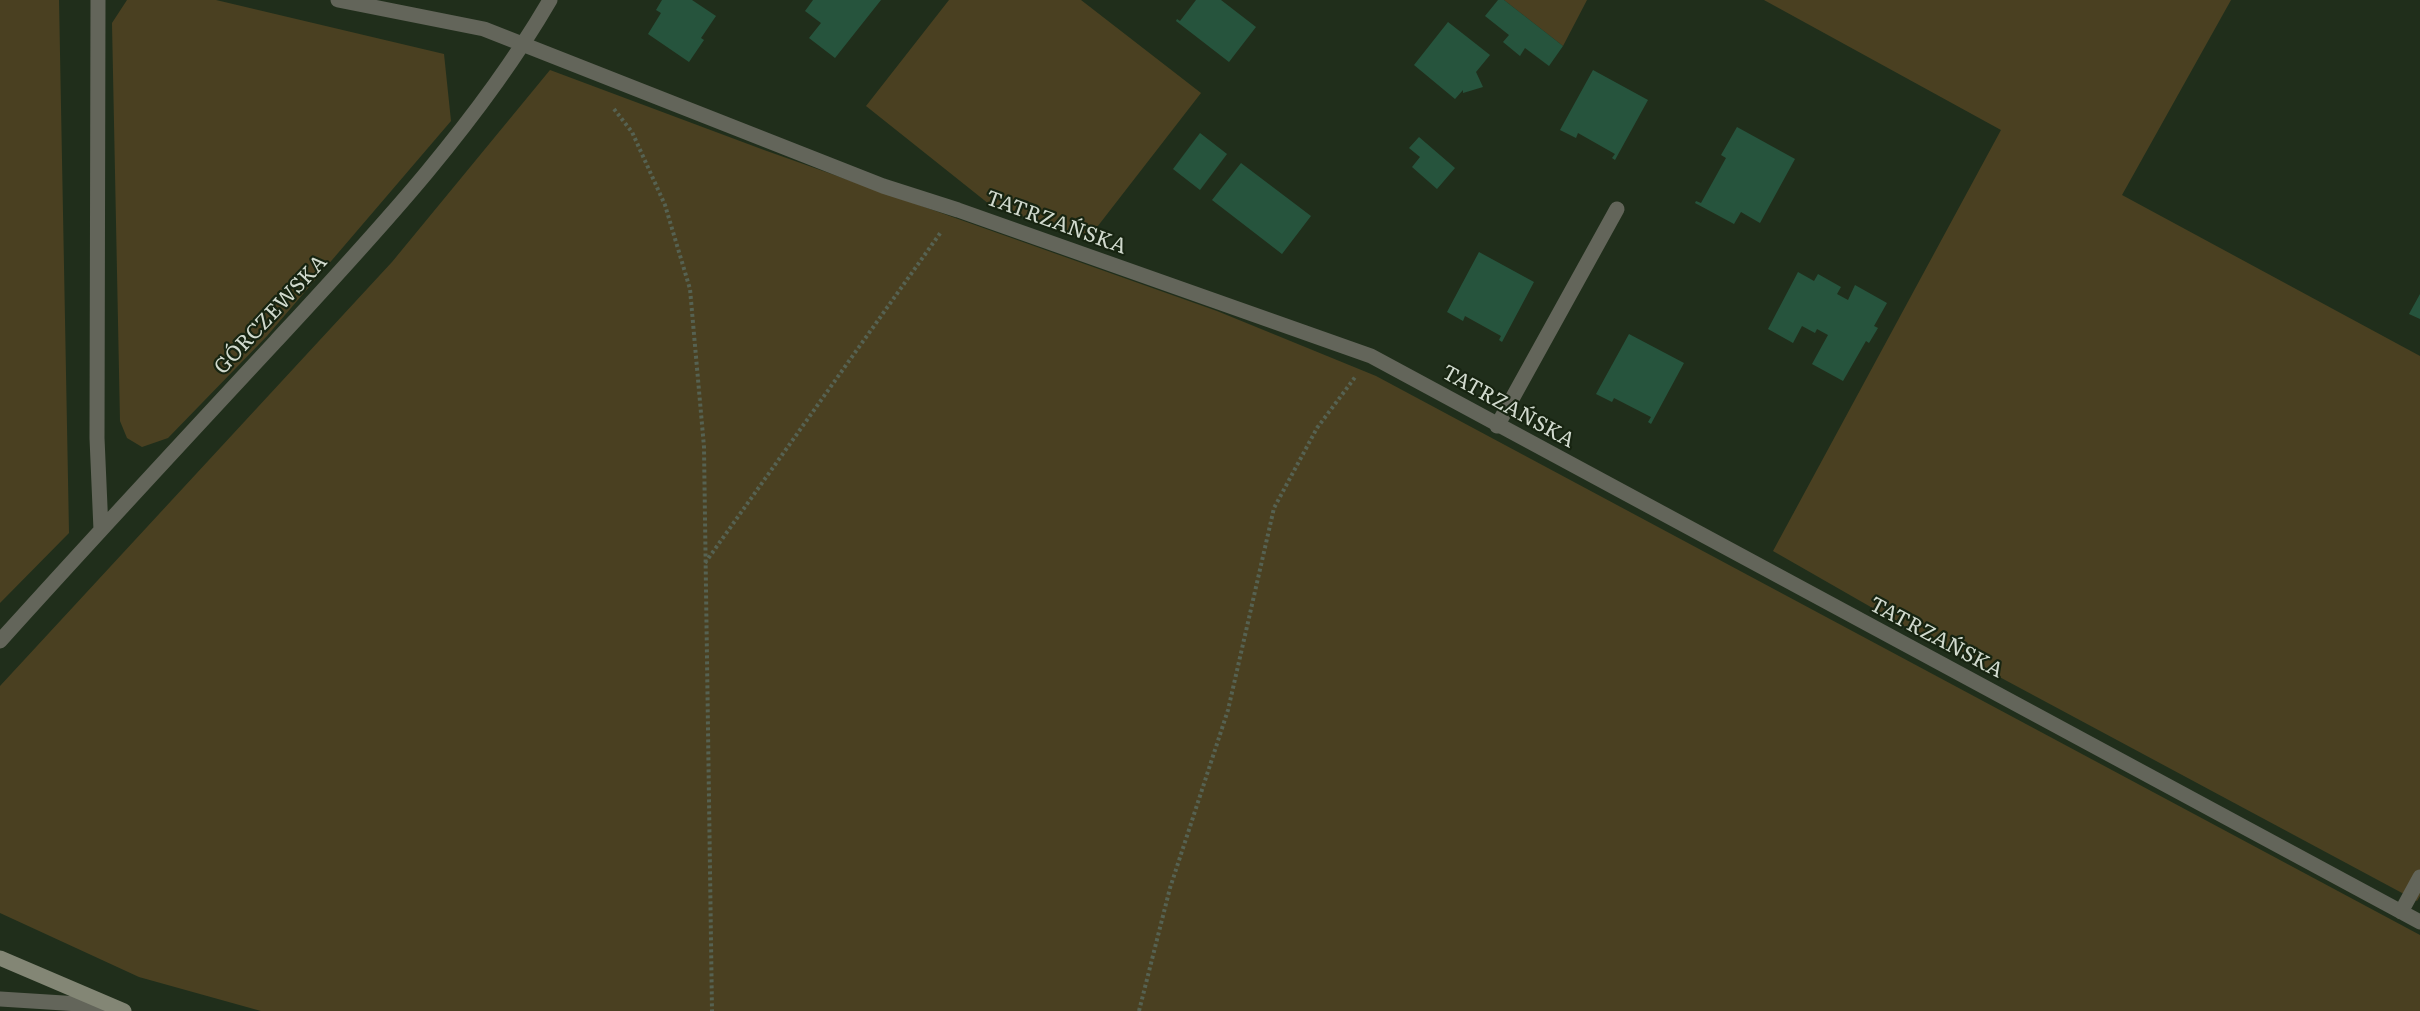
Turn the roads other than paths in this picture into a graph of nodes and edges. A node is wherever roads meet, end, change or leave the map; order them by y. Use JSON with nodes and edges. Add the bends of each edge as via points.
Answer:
{"nodes":[{"id":1,"x":98,"y":0,"type":"edge"},
{"id":2,"x":338,"y":0,"type":"edge"},
{"id":3,"x":550,"y":0,"type":"edge"},
{"id":4,"x":524,"y":45,"type":"junction"},
{"id":5,"x":1617,"y":209,"type":"dead end"},
{"id":6,"x":1497,"y":426,"type":"junction"},
{"id":7,"x":101,"y":530,"type":"junction"},
{"id":8,"x":0,"y":641,"type":"edge"},
{"id":9,"x":2420,"y":877,"type":"edge"},
{"id":10,"x":2401,"y":912,"type":"junction"},
{"id":11,"x":2420,"y":922,"type":"edge"},
{"id":12,"x":0,"y":958,"type":"edge"},
{"id":13,"x":0,"y":999,"type":"edge"},
{"id":14,"x":118,"y":1009,"type":"edge"}],
"edges":[{"from":1,"to":7,"type":"street","via":[[96,438]]},
{"from":2,"to":4,"type":"street","name":"TATRZAŃSKA","via":[[484,29]]},
{"from":3,"to":4,"type":"street","name":"GÓRCZEWSKA"},
{"from":4,"to":6,"type":"street","name":"TATRZAŃSKA","via":[[883,186],[1371,356]]},
{"from":4,"to":7,"type":"street","name":"GÓRCZEWSKA","via":[[457,135],[341,270]]},
{"from":5,"to":6,"type":"street"},
{"from":6,"to":10,"type":"street","name":"TATRZAŃSKA"},
{"from":7,"to":8,"type":"street","name":"GÓRCZEWSKA"},
{"from":9,"to":10,"type":"street"},
{"from":10,"to":11,"type":"street","name":"TATRZAŃSKA"},
{"from":12,"to":14,"type":"main road"},
{"from":13,"to":14,"type":"street"}]}
